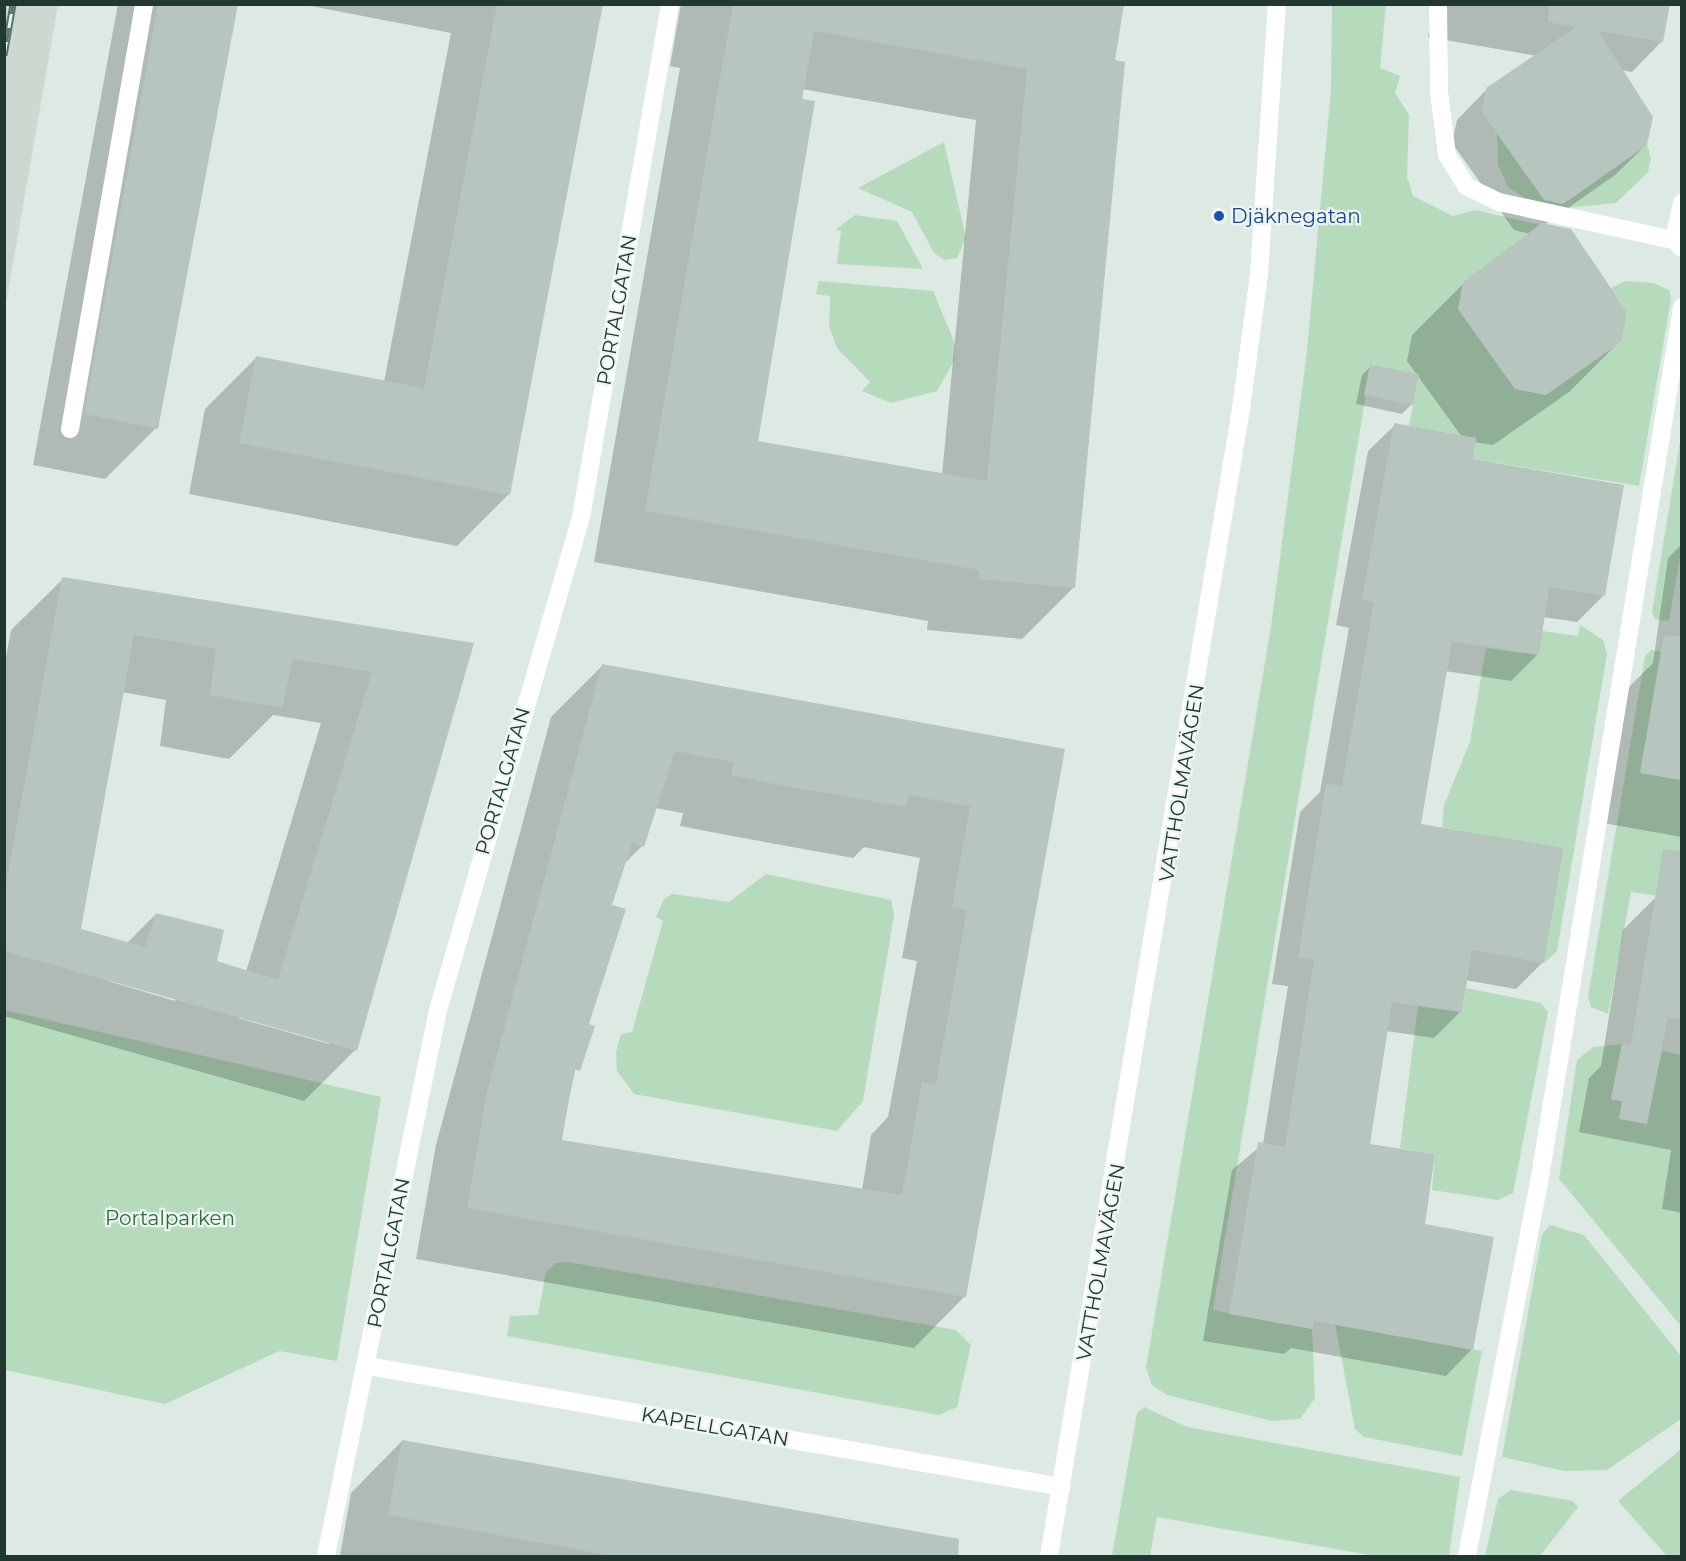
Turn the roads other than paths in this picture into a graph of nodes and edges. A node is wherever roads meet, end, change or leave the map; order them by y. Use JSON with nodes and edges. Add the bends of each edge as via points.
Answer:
{"nodes":[{"id":1,"x":144,"y":4,"type":"edge"},
{"id":2,"x":670,"y":4,"type":"edge"},
{"id":3,"x":1277,"y":4,"type":"edge"},
{"id":4,"x":1438,"y":4,"type":"edge"},
{"id":5,"x":1682,"y":203,"type":"edge"},
{"id":6,"x":1678,"y":244,"type":"edge"},
{"id":7,"x":1682,"y":308,"type":"edge"},
{"id":8,"x":70,"y":429,"type":"dead end"},
{"id":9,"x":368,"y":1366,"type":"junction"},
{"id":10,"x":1062,"y":1487,"type":"junction"},
{"id":11,"x":326,"y":1557,"type":"edge"},
{"id":12,"x":1049,"y":1557,"type":"edge"},
{"id":13,"x":1467,"y":1557,"type":"edge"}],
"edges":[{"from":1,"to":8,"type":"street"},
{"from":2,"to":9,"type":"street","name":"PORTALGATAN","via":[[581,517],[438,1010]]},
{"from":3,"to":10,"type":"street","name":"VATTHOLMAVÄGEN","via":[[1259,274],[1241,409]]},
{"from":4,"to":6,"type":"street","via":[[1439,92],[1446,155],[1466,186],[1499,202]]},
{"from":5,"to":6,"type":"street"},
{"from":7,"to":13,"type":"street","via":[[1539,1183]]},
{"from":9,"to":10,"type":"street","name":"KAPELLGATAN"},
{"from":9,"to":11,"type":"street","name":"PORTALGATAN"},
{"from":10,"to":12,"type":"street","name":"VATTHOLMAVÄGEN"}]}
